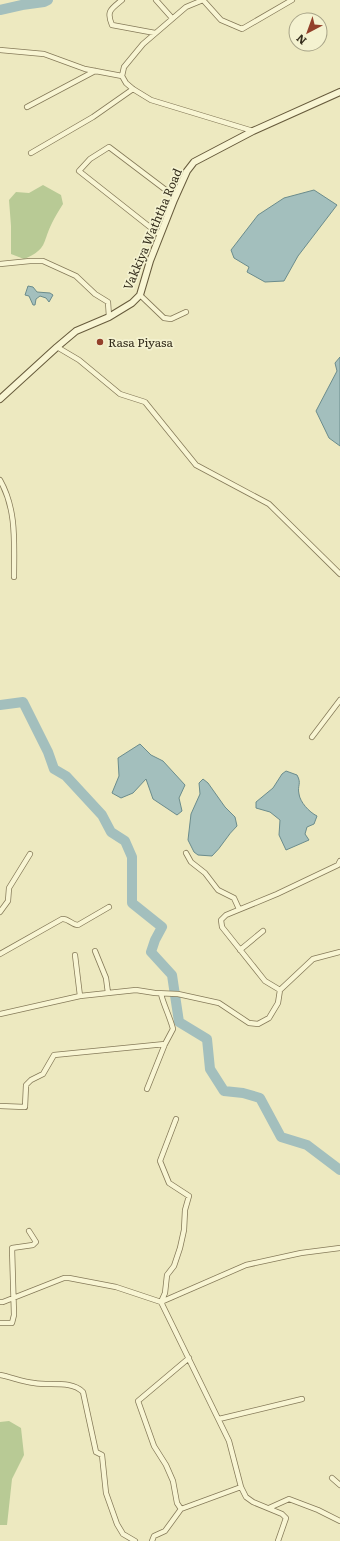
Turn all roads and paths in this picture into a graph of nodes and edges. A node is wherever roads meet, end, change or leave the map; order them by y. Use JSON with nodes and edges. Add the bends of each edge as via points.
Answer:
{"nodes":[{"id":1,"x":122,"y":0,"type":"edge"},
{"id":2,"x":156,"y":0,"type":"edge"},
{"id":3,"x":203,"y":0,"type":"edge"},
{"id":4,"x":292,"y":0,"type":"edge"},
{"id":5,"x":172,"y":18,"type":"junction"},
{"id":6,"x":155,"y":33,"type":"junction"},
{"id":7,"x":0,"y":50,"type":"edge"},
{"id":8,"x":95,"y":71,"type":"junction"},
{"id":9,"x":122,"y":76,"type":"junction"},
{"id":10,"x":133,"y":89,"type":"junction"},
{"id":11,"x":340,"y":92,"type":"edge"},
{"id":12,"x":27,"y":107,"type":"dead end"},
{"id":13,"x":253,"y":131,"type":"junction"},
{"id":14,"x":31,"y":152,"type":"dead end"},
{"id":15,"x":175,"y":197,"type":"junction"},
{"id":16,"x":160,"y":234,"type":"junction"},
{"id":17,"x":0,"y":264,"type":"edge"},
{"id":18,"x":140,"y":295,"type":"junction"},
{"id":19,"x":186,"y":312,"type":"dead end"},
{"id":20,"x":109,"y":317,"type":"junction"},
{"id":21,"x":57,"y":347,"type":"junction"},
{"id":22,"x":0,"y":399,"type":"edge"},
{"id":23,"x":0,"y":480,"type":"edge"},
{"id":24,"x":340,"y":574,"type":"edge"},
{"id":25,"x":14,"y":577,"type":"dead end"},
{"id":26,"x":340,"y":700,"type":"edge"},
{"id":27,"x":312,"y":737,"type":"dead end"},
{"id":28,"x":186,"y":853,"type":"dead end"},
{"id":29,"x":30,"y":854,"type":"dead end"},
{"id":30,"x":340,"y":862,"type":"edge"},
{"id":31,"x":109,"y":907,"type":"dead end"},
{"id":32,"x":239,"y":909,"type":"junction"},
{"id":33,"x":0,"y":912,"type":"edge"},
{"id":34,"x":263,"y":931,"type":"dead end"},
{"id":35,"x":95,"y":950,"type":"dead end"},
{"id":36,"x":240,"y":950,"type":"junction"},
{"id":37,"x":340,"y":952,"type":"edge"},
{"id":38,"x":0,"y":954,"type":"edge"},
{"id":39,"x":75,"y":955,"type":"dead end"},
{"id":40,"x":280,"y":990,"type":"junction"},
{"id":41,"x":108,"y":993,"type":"junction"},
{"id":42,"x":161,"y":994,"type":"junction"},
{"id":43,"x":80,"y":996,"type":"junction"},
{"id":44,"x":0,"y":1014,"type":"edge"},
{"id":45,"x":165,"y":1044,"type":"junction"},
{"id":46,"x":147,"y":1089,"type":"dead end"},
{"id":47,"x":0,"y":1106,"type":"edge"},
{"id":48,"x":176,"y":1119,"type":"dead end"},
{"id":49,"x":29,"y":1231,"type":"dead end"},
{"id":50,"x":340,"y":1248,"type":"edge"},
{"id":51,"x":13,"y":1298,"type":"junction"},
{"id":52,"x":0,"y":1302,"type":"edge"},
{"id":53,"x":161,"y":1302,"type":"junction"},
{"id":54,"x":0,"y":1323,"type":"edge"},
{"id":55,"x":189,"y":1358,"type":"junction"},
{"id":56,"x":0,"y":1374,"type":"edge"},
{"id":57,"x":302,"y":1399,"type":"dead end"},
{"id":58,"x":218,"y":1419,"type":"junction"},
{"id":59,"x":332,"y":1478,"type":"dead end"},
{"id":60,"x":340,"y":1485,"type":"edge"},
{"id":61,"x":241,"y":1487,"type":"junction"},
{"id":62,"x":269,"y":1508,"type":"junction"},
{"id":63,"x":181,"y":1509,"type":"junction"},
{"id":64,"x":340,"y":1521,"type":"edge"},
{"id":65,"x":135,"y":1541,"type":"edge"},
{"id":66,"x":152,"y":1541,"type":"edge"},
{"id":67,"x":278,"y":1541,"type":"edge"}],
"edges":[{"from":1,"to":6,"type":"street","via":[[111,9],[109,17],[112,25]]},
{"from":2,"to":5,"type":"street"},
{"from":3,"to":4,"type":"street","via":[[221,20],[242,29]]},
{"from":3,"to":5,"type":"street","via":[[186,7]]},
{"from":5,"to":6,"type":"street"},
{"from":6,"to":9,"type":"street","via":[[124,67]]},
{"from":7,"to":8,"type":"street","via":[[44,54]]},
{"from":8,"to":9,"type":"street"},
{"from":8,"to":12,"type":"street"},
{"from":9,"to":10,"type":"street"},
{"from":10,"to":13,"type":"street","via":[[151,100]]},
{"from":10,"to":14,"type":"street","via":[[93,117]]},
{"from":11,"to":13,"type":"street","name":"Vakkiya Waththa Road"},
{"from":13,"to":15,"type":"street","name":"Vakkiya Waththa Road","via":[[194,162]]},
{"from":15,"to":16,"type":"street","name":"Vakkiya Waththa Road"},
{"from":15,"to":16,"type":"street","via":[[109,147],[90,159],[79,171]]},
{"from":16,"to":18,"type":"street","name":"Vakkiya Waththa Road"},
{"from":17,"to":20,"type":"street","via":[[43,261],[76,276],[108,302]]},
{"from":18,"to":19,"type":"street","via":[[164,318],[171,319]]},
{"from":18,"to":20,"type":"street","name":"Vakkiya Waththa Road"},
{"from":20,"to":21,"type":"street","name":"Vakkiya Waththa Road","via":[[76,331]]},
{"from":21,"to":22,"type":"street","name":"Vakkiya Waththa Road"},
{"from":21,"to":24,"type":"street","via":[[79,360],[120,394],[145,402],[196,465],[269,504]]},
{"from":23,"to":25,"type":"street","via":[[12,511]]},
{"from":26,"to":27,"type":"street"},
{"from":28,"to":32,"type":"street","via":[[191,862],[205,873],[218,890],[234,898]]},
{"from":29,"to":33,"type":"street","via":[[9,888],[8,901]]},
{"from":30,"to":32,"type":"street","via":[[283,891]]},
{"from":31,"to":38,"type":"street","via":[[78,925],[66,919],[62,920]]},
{"from":32,"to":36,"type":"street","via":[[221,920],[222,927]]},
{"from":34,"to":36,"type":"street"},
{"from":35,"to":41,"type":"street","via":[[106,978]]},
{"from":36,"to":40,"type":"street","via":[[265,981]]},
{"from":37,"to":40,"type":"street","via":[[312,959]]},
{"from":39,"to":43,"type":"street"},
{"from":40,"to":42,"type":"street","via":[[278,1003],[269,1018],[258,1024],[249,1023],[219,1003],[178,994]]},
{"from":41,"to":42,"type":"street","via":[[136,990]]},
{"from":41,"to":43,"type":"street"},
{"from":42,"to":45,"type":"street","via":[[173,1029]]},
{"from":43,"to":44,"type":"street"},
{"from":45,"to":46,"type":"street"},
{"from":45,"to":47,"type":"street","via":[[54,1056],[43,1074],[26,1085],[26,1107]]},
{"from":48,"to":53,"type":"street","via":[[160,1160],[169,1183],[189,1196],[180,1248],[174,1266],[167,1275]]},
{"from":49,"to":51,"type":"street","via":[[36,1242],[33,1245],[12,1248]]},
{"from":50,"to":53,"type":"street","via":[[301,1253],[246,1265]]},
{"from":51,"to":52,"type":"street"},
{"from":51,"to":53,"type":"street","via":[[69,1278],[116,1287]]},
{"from":51,"to":54,"type":"street","via":[[12,1323]]},
{"from":53,"to":55,"type":"street"},
{"from":55,"to":58,"type":"street"},
{"from":55,"to":63,"type":"street","via":[[138,1401],[154,1446],[166,1465]]},
{"from":56,"to":65,"type":"street","via":[[34,1383],[72,1385],[83,1392],[96,1452],[102,1455],[106,1493],[123,1534]]},
{"from":57,"to":58,"type":"street"},
{"from":58,"to":61,"type":"street","via":[[229,1441]]},
{"from":59,"to":60,"type":"street"},
{"from":61,"to":62,"type":"street","via":[[246,1497]]},
{"from":61,"to":63,"type":"street"},
{"from":62,"to":64,"type":"street","via":[[289,1500]]},
{"from":62,"to":67,"type":"street","via":[[286,1518]]},
{"from":63,"to":66,"type":"street","via":[[165,1531],[154,1536]]}]}
